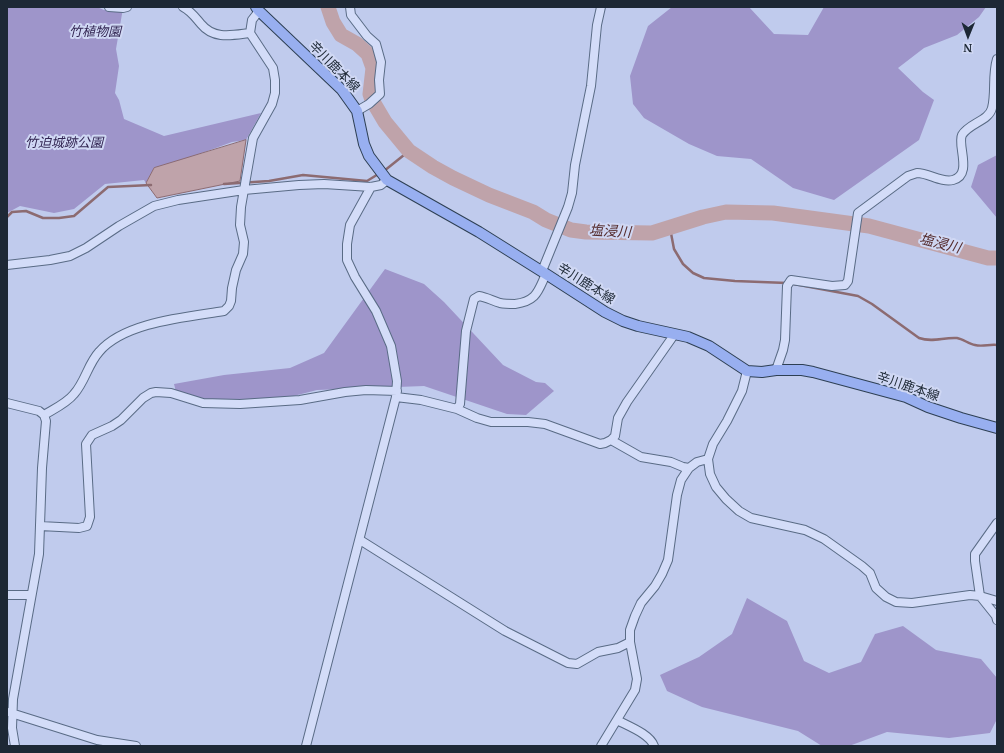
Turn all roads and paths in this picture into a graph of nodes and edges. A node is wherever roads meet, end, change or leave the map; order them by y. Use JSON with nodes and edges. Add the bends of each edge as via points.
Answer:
{"nodes":[{"id":1,"x":109,"y":7,"type":"edge"},
{"id":2,"x":127,"y":7,"type":"edge"},
{"id":3,"x":183,"y":7,"type":"edge"},
{"id":4,"x":350,"y":7,"type":"edge"},
{"id":5,"x":601,"y":7,"type":"edge"},
{"id":6,"x":258,"y":9,"type":"edge"},
{"id":7,"x":250,"y":33,"type":"junction"},
{"id":8,"x":997,"y":59,"type":"edge"},
{"id":9,"x":357,"y":111,"type":"junction"},
{"id":10,"x":386,"y":178,"type":"junction"},
{"id":11,"x":371,"y":188,"type":"junction"},
{"id":12,"x":244,"y":190,"type":"junction"},
{"id":13,"x":7,"y":264,"type":"edge"},
{"id":14,"x":544,"y":272,"type":"junction"},
{"id":15,"x":674,"y":335,"type":"junction"},
{"id":16,"x":776,"y":370,"type":"junction"},
{"id":17,"x":747,"y":371,"type":"junction"},
{"id":18,"x":396,"y":394,"type":"junction"},
{"id":19,"x":7,"y":403,"type":"edge"},
{"id":20,"x":457,"y":409,"type":"junction"},
{"id":21,"x":44,"y":415,"type":"junction"},
{"id":22,"x":997,"y":428,"type":"edge"},
{"id":23,"x":612,"y":440,"type":"junction"},
{"id":24,"x":708,"y":459,"type":"junction"},
{"id":25,"x":689,"y":468,"type":"junction"},
{"id":26,"x":997,"y":524,"type":"edge"},
{"id":27,"x":40,"y":526,"type":"junction"},
{"id":28,"x":360,"y":540,"type":"junction"},
{"id":29,"x":7,"y":595,"type":"edge"},
{"id":30,"x":31,"y":596,"type":"junction"},
{"id":31,"x":980,"y":596,"type":"junction"},
{"id":32,"x":997,"y":601,"type":"edge"},
{"id":33,"x":997,"y":620,"type":"edge"},
{"id":34,"x":630,"y":642,"type":"junction"},
{"id":35,"x":9,"y":713,"type":"edge"},
{"id":36,"x":617,"y":720,"type":"junction"},
{"id":37,"x":15,"y":746,"type":"edge"},
{"id":38,"x":136,"y":746,"type":"edge"},
{"id":39,"x":306,"y":746,"type":"edge"},
{"id":40,"x":601,"y":746,"type":"edge"},
{"id":41,"x":654,"y":746,"type":"edge"}],
"edges":[{"from":1,"to":2,"type":"street"},
{"from":3,"to":7,"type":"street","via":[[190,10],[202,26],[212,33],[224,36]]},
{"from":4,"to":9,"type":"street","via":[[351,15],[376,44],[381,62],[380,94]]},
{"from":5,"to":14,"type":"street","via":[[590,92],[572,193]]},
{"from":6,"to":7,"type":"street","via":[[252,20]]},
{"from":6,"to":9,"type":"main road","name":"辛川鹿本線","via":[[342,90]]},
{"from":7,"to":12,"type":"street","via":[[273,68],[276,93],[253,138]]},
{"from":8,"to":16,"type":"street","via":[[992,109],[962,135],[964,156],[960,175],[954,180],[916,173],[908,176],[858,214],[848,281],[845,285],[832,286],[791,280],[787,286],[785,340]]},
{"from":9,"to":10,"type":"main road","name":"辛川鹿本線","via":[[369,156]]},
{"from":10,"to":11,"type":"street","via":[[382,185]]},
{"from":10,"to":14,"type":"main road","name":"辛川鹿本線"},
{"from":11,"to":12,"type":"street","via":[[299,184]]},
{"from":11,"to":18,"type":"street","via":[[350,225],[347,260],[376,311],[391,346]]},
{"from":12,"to":13,"type":"street","via":[[154,206],[70,256]]},
{"from":12,"to":21,"type":"street","via":[[240,225],[244,242],[243,254],[229,306],[224,311],[144,326],[107,344],[98,353],[74,395]]},
{"from":14,"to":15,"type":"main road","name":"辛川鹿本線","via":[[605,312],[624,321]]},
{"from":14,"to":20,"type":"street","via":[[538,292],[526,302],[501,303],[479,296],[474,299],[466,331],[460,404]]},
{"from":15,"to":17,"type":"main road","name":"辛川鹿本線","via":[[688,337],[709,346]]},
{"from":15,"to":23,"type":"street","via":[[627,402],[618,418]]},
{"from":16,"to":17,"type":"main road","name":"辛川鹿本線"},
{"from":16,"to":22,"type":"main road","name":"辛川鹿本線","via":[[813,372],[906,397],[928,407]]},
{"from":17,"to":24,"type":"street","via":[[742,391],[713,444]]},
{"from":18,"to":20,"type":"street"},
{"from":18,"to":27,"type":"street","via":[[366,390],[300,400],[240,404],[203,403],[171,392],[151,394],[122,420],[92,435],[86,444],[90,517],[87,526]]},
{"from":18,"to":28,"type":"street"},
{"from":19,"to":21,"type":"street","via":[[39,411]]},
{"from":20,"to":23,"type":"street","via":[[491,422],[545,424],[600,444]]},
{"from":21,"to":27,"type":"street","via":[[46,421]]},
{"from":23,"to":25,"type":"street","via":[[641,457]]},
{"from":24,"to":25,"type":"street"},
{"from":24,"to":31,"type":"street","via":[[710,474],[716,487],[739,511],[751,518],[805,530],[824,539],[870,573],[876,588],[886,597],[896,602],[912,603],[952,596]]},
{"from":25,"to":34,"type":"street","via":[[681,480],[677,494],[668,560],[655,586],[641,603],[630,630]]},
{"from":26,"to":31,"type":"street","via":[[976,554]]},
{"from":27,"to":30,"type":"street","via":[[39,554]]},
{"from":28,"to":34,"type":"street","via":[[505,631],[568,663],[577,664],[598,652],[618,648]]},
{"from":28,"to":39,"type":"street"},
{"from":29,"to":30,"type":"street"},
{"from":30,"to":35,"type":"street"},
{"from":31,"to":32,"type":"street"},
{"from":31,"to":33,"type":"street"},
{"from":34,"to":36,"type":"street","via":[[637,679],[635,690]]},
{"from":35,"to":37,"type":"street"},
{"from":35,"to":38,"type":"street","via":[[97,740]]},
{"from":36,"to":40,"type":"street"},
{"from":36,"to":41,"type":"street","via":[[648,737]]}]}
